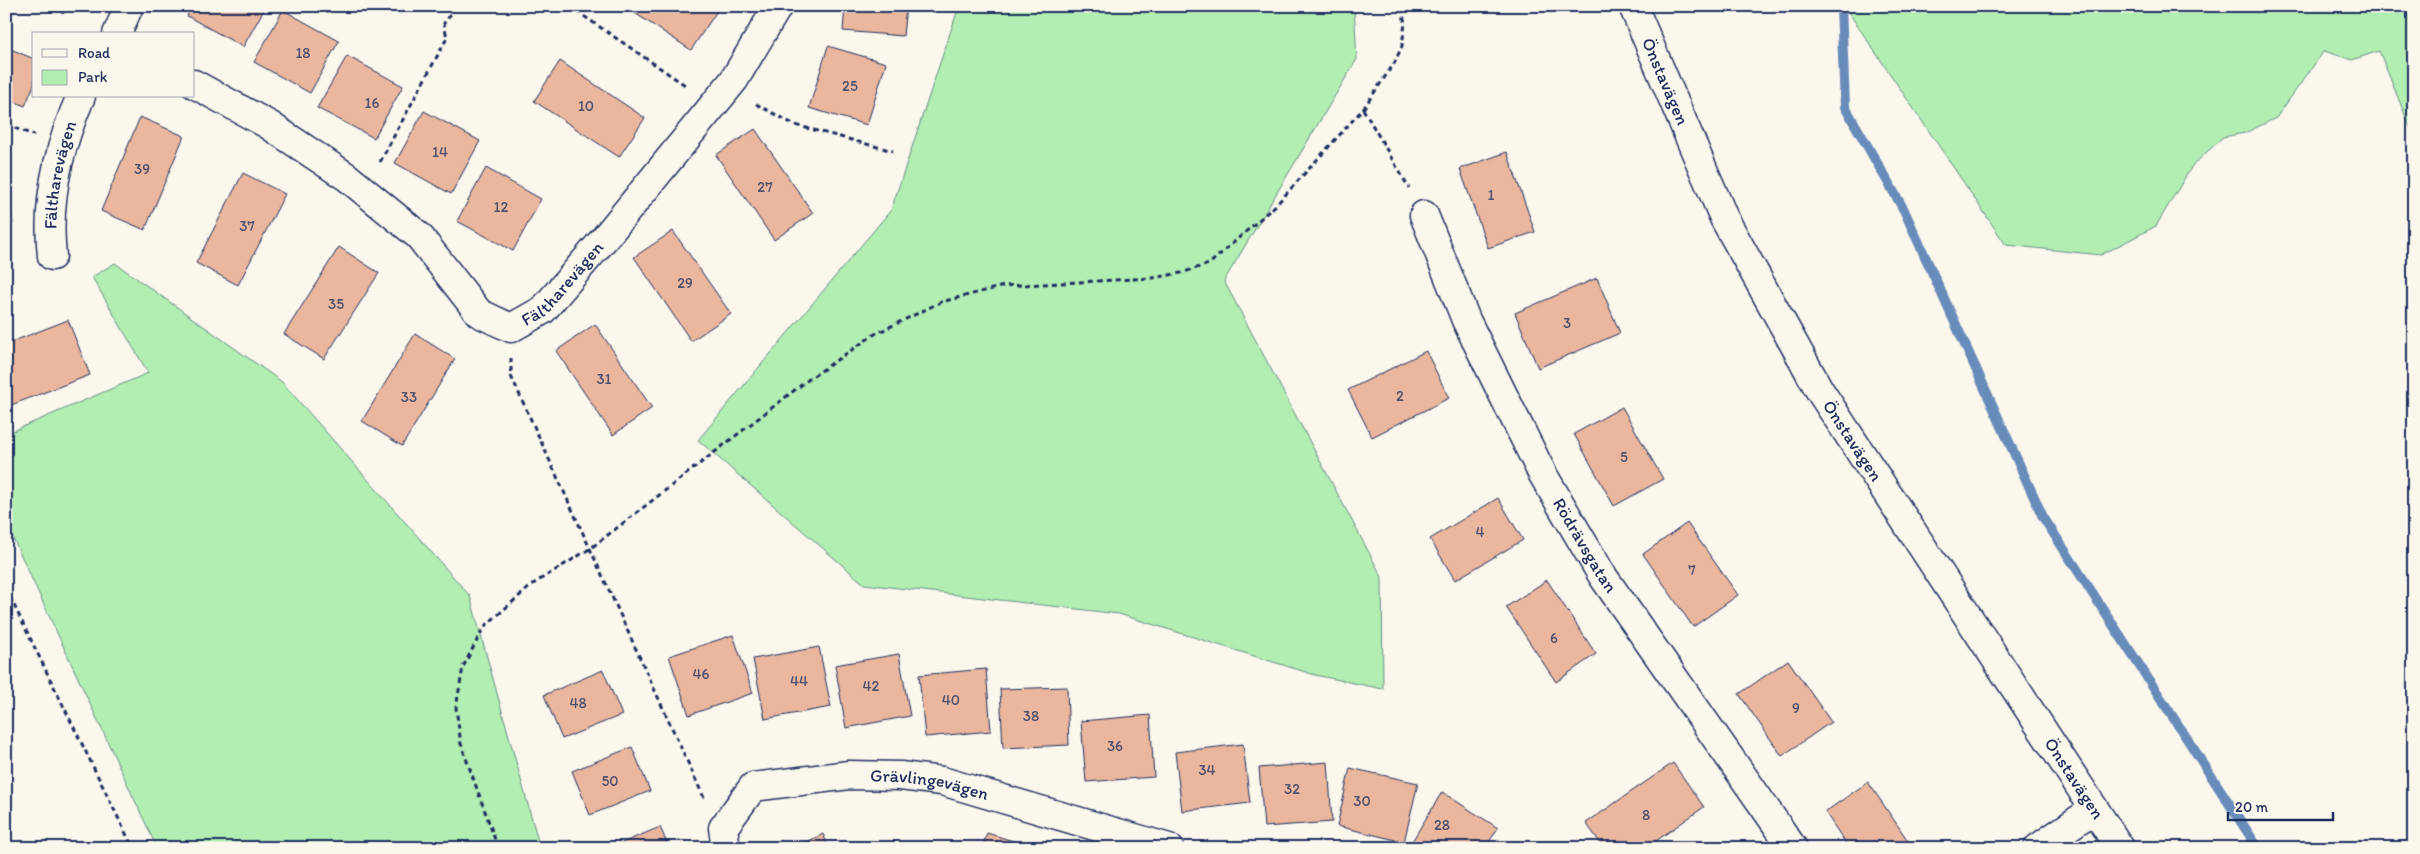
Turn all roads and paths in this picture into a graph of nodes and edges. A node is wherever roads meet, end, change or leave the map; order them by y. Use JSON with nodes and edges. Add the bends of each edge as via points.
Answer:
{"nodes":[{"id":1,"x":129,"y":6,"type":"edge"},
{"id":2,"x":457,"y":6,"type":"edge"},
{"id":3,"x":568,"y":6,"type":"edge"},
{"id":4,"x":778,"y":6,"type":"edge"},
{"id":5,"x":1401,"y":6,"type":"edge"},
{"id":6,"x":1632,"y":6,"type":"edge"},
{"id":7,"x":118,"y":32,"type":"edge"},
{"id":8,"x":195,"y":85,"type":"edge"},
{"id":9,"x":721,"y":96,"type":"junction"},
{"id":10,"x":80,"y":98,"type":"edge"},
{"id":11,"x":1363,"y":109,"type":"junction"},
{"id":12,"x":893,"y":151,"type":"dead end"},
{"id":13,"x":364,"y":191,"type":"junction"},
{"id":14,"x":1424,"y":215,"type":"joint"},
{"id":15,"x":52,"y":256,"type":"dead end"},
{"id":16,"x":511,"y":328,"type":"junction"},
{"id":17,"x":591,"y":548,"type":"junction"},
{"id":18,"x":6,"y":589,"type":"edge"},
{"id":19,"x":2094,"y":809,"type":"junction"},
{"id":20,"x":724,"y":838,"type":"edge"},
{"id":21,"x":133,"y":848,"type":"edge"},
{"id":22,"x":498,"y":848,"type":"edge"},
{"id":23,"x":1169,"y":848,"type":"edge"},
{"id":24,"x":1793,"y":848,"type":"edge"},
{"id":25,"x":2038,"y":848,"type":"edge"},
{"id":26,"x":2120,"y":848,"type":"edge"}],
"edges":[{"from":1,"to":7,"type":"street"},
{"from":2,"to":13,"type":"path","via":[[444,23],[447,38]]},
{"from":3,"to":9,"type":"path"},
{"from":4,"to":9,"type":"street","name":"Fältharevägen"},
{"from":5,"to":11,"type":"path","via":[[1405,23],[1402,46]]},
{"from":6,"to":19,"type":"street","name":"Önstavägen","via":[[1724,218],[1820,391]]},
{"from":8,"to":13,"type":"street","name":"Fältharevägen","via":[[269,125]]},
{"from":9,"to":12,"type":"path","via":[[795,125]]},
{"from":9,"to":16,"type":"street","name":"Fältharevägen","via":[[543,310]]},
{"from":10,"to":15,"type":"street","name":"Fältharevägen","via":[[63,145],[50,205]]},
{"from":11,"to":14,"type":"path"},
{"from":11,"to":17,"type":"path","via":[[1276,206],[1208,264],[1153,278],[1004,286],[941,302],[875,334],[809,379]]},
{"from":13,"to":16,"type":"street","name":"Fältharevägen","via":[[419,236],[479,313]]},
{"from":14,"to":24,"type":"street","name":"Rödrävsgatan","via":[[1466,320],[1542,473],[1602,575]]},
{"from":16,"to":17,"type":"path","via":[[511,376]]},
{"from":17,"to":20,"type":"path","via":[[698,788]]},
{"from":17,"to":22,"type":"path","via":[[533,584],[484,627],[463,667],[456,708],[461,744]]},
{"from":18,"to":21,"type":"path"},
{"from":19,"to":25,"type":"street"},
{"from":19,"to":26,"type":"street","name":"Önstavägen"},
{"from":20,"to":23,"type":"street","name":"Grävlingevägen","via":[[753,787],[849,775],[900,776],[942,781]]}]}
